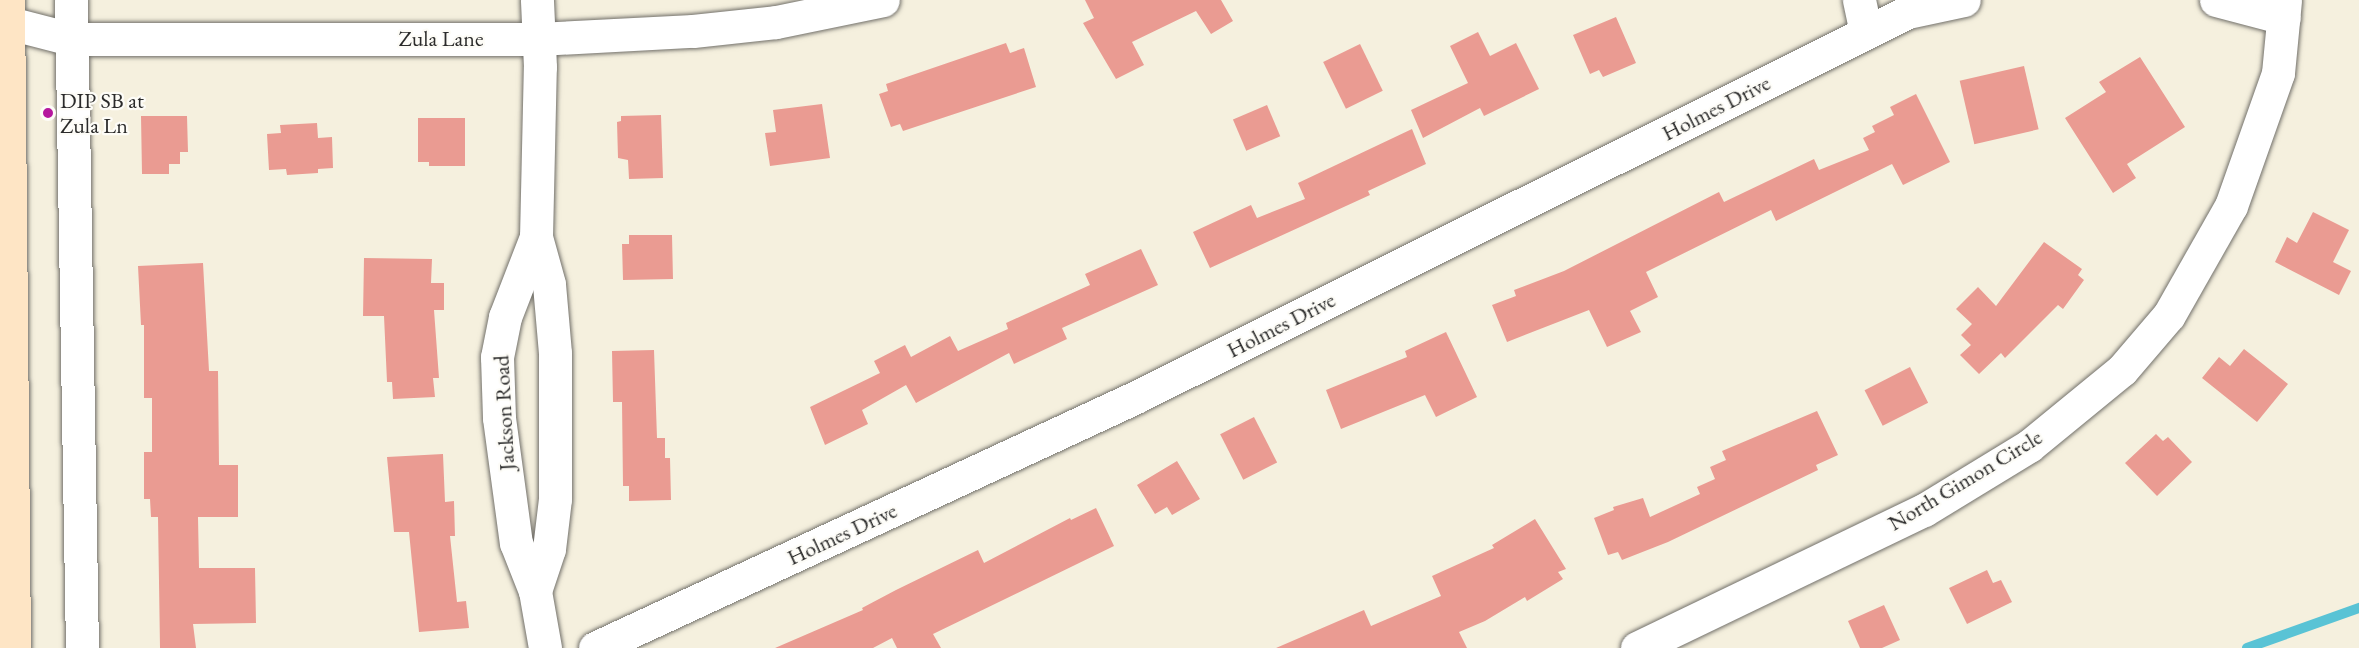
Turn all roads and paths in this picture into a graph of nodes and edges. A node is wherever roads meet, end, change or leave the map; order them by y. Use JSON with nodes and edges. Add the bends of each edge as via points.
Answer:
{"nodes":[{"id":1,"x":71,"y":0,"type":"edge"},
{"id":2,"x":537,"y":0,"type":"edge"},
{"id":3,"x":883,"y":0,"type":"edge"},
{"id":4,"x":1859,"y":0,"type":"edge"},
{"id":5,"x":1964,"y":0,"type":"edge"},
{"id":6,"x":2216,"y":0,"type":"edge"},
{"id":7,"x":2284,"y":9,"type":"edge"},
{"id":8,"x":6,"y":13,"type":"edge"},
{"id":9,"x":1866,"y":32,"type":"junction"},
{"id":10,"x":71,"y":39,"type":"junction"},
{"id":11,"x":538,"y":39,"type":"junction"},
{"id":12,"x":536,"y":237,"type":"junction"},
{"id":13,"x":534,"y":591,"type":"junction"},
{"id":14,"x":14,"y":648,"type":"edge"},
{"id":15,"x":82,"y":648,"type":"edge"},
{"id":16,"x":545,"y":648,"type":"edge"},
{"id":17,"x":595,"y":648,"type":"edge"},
{"id":18,"x":1637,"y":648,"type":"edge"}],
"edges":[{"from":1,"to":10,"type":"street"},
{"from":2,"to":11,"type":"street","name":"Jackson Road"},
{"from":3,"to":11,"type":"street","name":"Zula Lane","via":[[776,22],[693,31]]},
{"from":4,"to":9,"type":"street"},
{"from":5,"to":9,"type":"street","name":"Holmes Drive","via":[[1908,12]]},
{"from":6,"to":7,"type":"street"},
{"from":7,"to":18,"type":"street","name":"North Gimon Circle","via":[[2278,73],[2231,206],[2169,315],[2122,370],[2029,446],[1924,510]]},
{"from":8,"to":10,"type":"street","name":"Zula Lane"},
{"from":8,"to":14,"type":"main road"},
{"from":9,"to":17,"type":"street","name":"Holmes Drive","via":[[1134,398]]},
{"from":10,"to":11,"type":"street","name":"Zula Lane"},
{"from":10,"to":15,"type":"street"},
{"from":11,"to":12,"type":"street","name":"Jackson Road"},
{"from":12,"to":13,"type":"street","name":"Jackson Road","via":[[549,284],[555,354],[555,499],[549,549]]},
{"from":12,"to":13,"type":"street","name":"Jackson Road","via":[[506,317],[497,357],[499,418],[516,543]]},
{"from":13,"to":16,"type":"street","name":"Jackson Road"}]}
